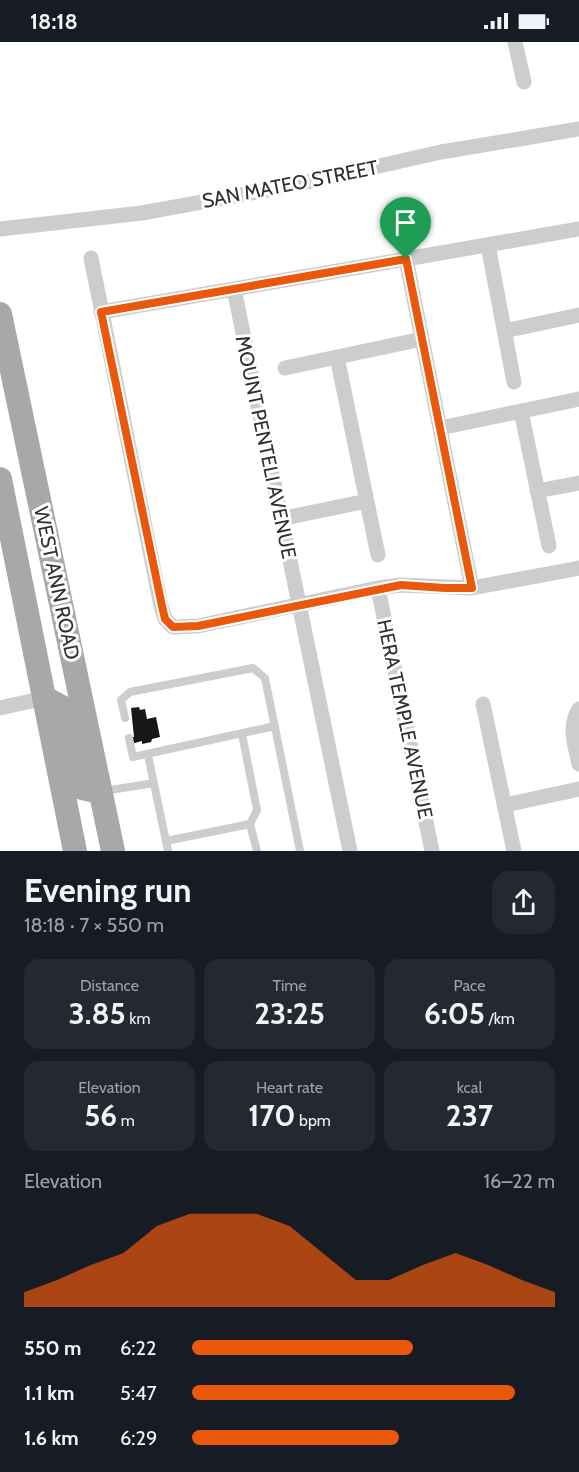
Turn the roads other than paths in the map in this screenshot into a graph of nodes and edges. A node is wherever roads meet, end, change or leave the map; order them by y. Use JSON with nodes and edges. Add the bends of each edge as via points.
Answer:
{"nodes":[{"id":1,"x":516,"y":42,"type":"edge"},
{"id":2,"x":524,"y":82,"type":"dead end"},
{"id":3,"x":579,"y":129,"type":"edge"},
{"id":4,"x":0,"y":229,"type":"edge"},
{"id":5,"x":579,"y":229,"type":"edge"},
{"id":6,"x":488,"y":244,"type":"junction"},
{"id":7,"x":91,"y":258,"type":"dead end"},
{"id":8,"x":406,"y":259,"type":"junction"},
{"id":9,"x":234,"y":289,"type":"junction"},
{"id":10,"x":101,"y":312,"type":"junction"},
{"id":11,"x":0,"y":314,"type":"edge"},
{"id":12,"x":579,"y":315,"type":"edge"},
{"id":13,"x":504,"y":331,"type":"junction"},
{"id":14,"x":422,"y":339,"type":"junction"},
{"id":15,"x":337,"y":357,"type":"junction"},
{"id":16,"x":285,"y":368,"type":"dead end"},
{"id":17,"x":514,"y":382,"type":"dead end"},
{"id":18,"x":579,"y":399,"type":"edge"},
{"id":19,"x":520,"y":411,"type":"junction"},
{"id":20,"x":440,"y":428,"type":"junction"},
{"id":21,"x":0,"y":479,"type":"edge"},
{"id":22,"x":579,"y":483,"type":"edge"},
{"id":23,"x":537,"y":491,"type":"junction"},
{"id":24,"x":366,"y":501,"type":"junction"},
{"id":25,"x":280,"y":519,"type":"junction"},
{"id":26,"x":549,"y":546,"type":"dead end"},
{"id":27,"x":378,"y":555,"type":"dead end"},
{"id":28,"x":579,"y":568,"type":"edge"},
{"id":29,"x":378,"y":588,"type":"junction"},
{"id":30,"x":472,"y":588,"type":"junction"},
{"id":31,"x":299,"y":605,"type":"junction"},
{"id":32,"x":64,"y":611,"type":"junction"},
{"id":33,"x":45,"y":698,"type":"junction"},
{"id":34,"x":483,"y":704,"type":"dead end"},
{"id":35,"x":0,"y":708,"type":"edge"},
{"id":36,"x":577,"y":713,"type":"edge"},
{"id":37,"x":125,"y":718,"type":"dead end"},
{"id":38,"x":275,"y":726,"type":"junction"},
{"id":39,"x":242,"y":734,"type":"junction"},
{"id":40,"x":129,"y":738,"type":"dead end"},
{"id":41,"x":148,"y":755,"type":"junction"},
{"id":42,"x":579,"y":764,"type":"edge"},
{"id":43,"x":154,"y":783,"type":"junction"},
{"id":44,"x":579,"y":789,"type":"edge"},
{"id":45,"x":100,"y":792,"type":"junction"},
{"id":46,"x":505,"y":805,"type":"junction"},
{"id":47,"x":250,"y":824,"type":"junction"},
{"id":48,"x":166,"y":841,"type":"junction"},
{"id":49,"x":75,"y":851,"type":"edge"},
{"id":50,"x":113,"y":851,"type":"edge"},
{"id":51,"x":168,"y":851,"type":"edge"},
{"id":52,"x":256,"y":851,"type":"edge"},
{"id":53,"x":300,"y":851,"type":"edge"},
{"id":54,"x":350,"y":851,"type":"edge"},
{"id":55,"x":432,"y":851,"type":"edge"},
{"id":56,"x":514,"y":851,"type":"edge"}],
"edges":[{"from":1,"to":2,"type":"street"},
{"from":3,"to":4,"type":"street","name":"SAN MATEO STREET","via":[[441,152],[295,185],[142,213]]},
{"from":5,"to":6,"type":"street"},
{"from":6,"to":8,"type":"street"},
{"from":6,"to":13,"type":"street"},
{"from":7,"to":10,"type":"street"},
{"from":8,"to":9,"type":"street"},
{"from":8,"to":14,"type":"street"},
{"from":9,"to":10,"type":"street"},
{"from":9,"to":25,"type":"street","name":"MOUNT PENTELI AVENUE"},
{"from":10,"to":31,"type":"street","via":[[165,619],[173,627],[198,626]]},
{"from":11,"to":32,"type":"main road","name":"WEST ANN ROAD"},
{"from":12,"to":13,"type":"street"},
{"from":13,"to":17,"type":"street"},
{"from":14,"to":15,"type":"street"},
{"from":14,"to":20,"type":"street"},
{"from":15,"to":16,"type":"street"},
{"from":15,"to":24,"type":"street"},
{"from":18,"to":19,"type":"street"},
{"from":19,"to":20,"type":"street"},
{"from":19,"to":23,"type":"street"},
{"from":20,"to":30,"type":"street"},
{"from":21,"to":33,"type":"main road","name":"WEST ANN ROAD"},
{"from":22,"to":23,"type":"street"},
{"from":23,"to":26,"type":"street"},
{"from":24,"to":25,"type":"street"},
{"from":24,"to":27,"type":"street"},
{"from":25,"to":31,"type":"street","name":"MOUNT PENTELI AVENUE"},
{"from":28,"to":30,"type":"street"},
{"from":29,"to":30,"type":"street"},
{"from":29,"to":31,"type":"street"},
{"from":29,"to":55,"type":"street","name":"HERA TEMPLE AVENUE"},
{"from":31,"to":54,"type":"street","name":"MOUNT PENTELI AVENUE"},
{"from":32,"to":33,"type":"main road"},
{"from":32,"to":45,"type":"main road","name":"WEST ANN ROAD"},
{"from":33,"to":35,"type":"street"},
{"from":33,"to":45,"type":"main road","via":[[62,707],[82,788]]},
{"from":33,"to":49,"type":"main road","name":"WEST ANN ROAD"},
{"from":34,"to":46,"type":"street"},
{"from":36,"to":42,"type":"street","via":[[572,727]]},
{"from":37,"to":38,"type":"lane","via":[[121,700],[130,692],[253,668],[265,678]]},
{"from":38,"to":39,"type":"lane"},
{"from":38,"to":53,"type":"lane"},
{"from":39,"to":41,"type":"lane"},
{"from":39,"to":47,"type":"lane","via":[[257,810]]},
{"from":40,"to":41,"type":"lane","via":[[133,758]]},
{"from":41,"to":43,"type":"lane"},
{"from":43,"to":45,"type":"lane"},
{"from":43,"to":48,"type":"lane"},
{"from":44,"to":46,"type":"street"},
{"from":45,"to":50,"type":"main road","name":"WEST ANN ROAD"},
{"from":46,"to":56,"type":"street"},
{"from":47,"to":48,"type":"lane"},
{"from":47,"to":52,"type":"lane"},
{"from":48,"to":51,"type":"lane"}]}
